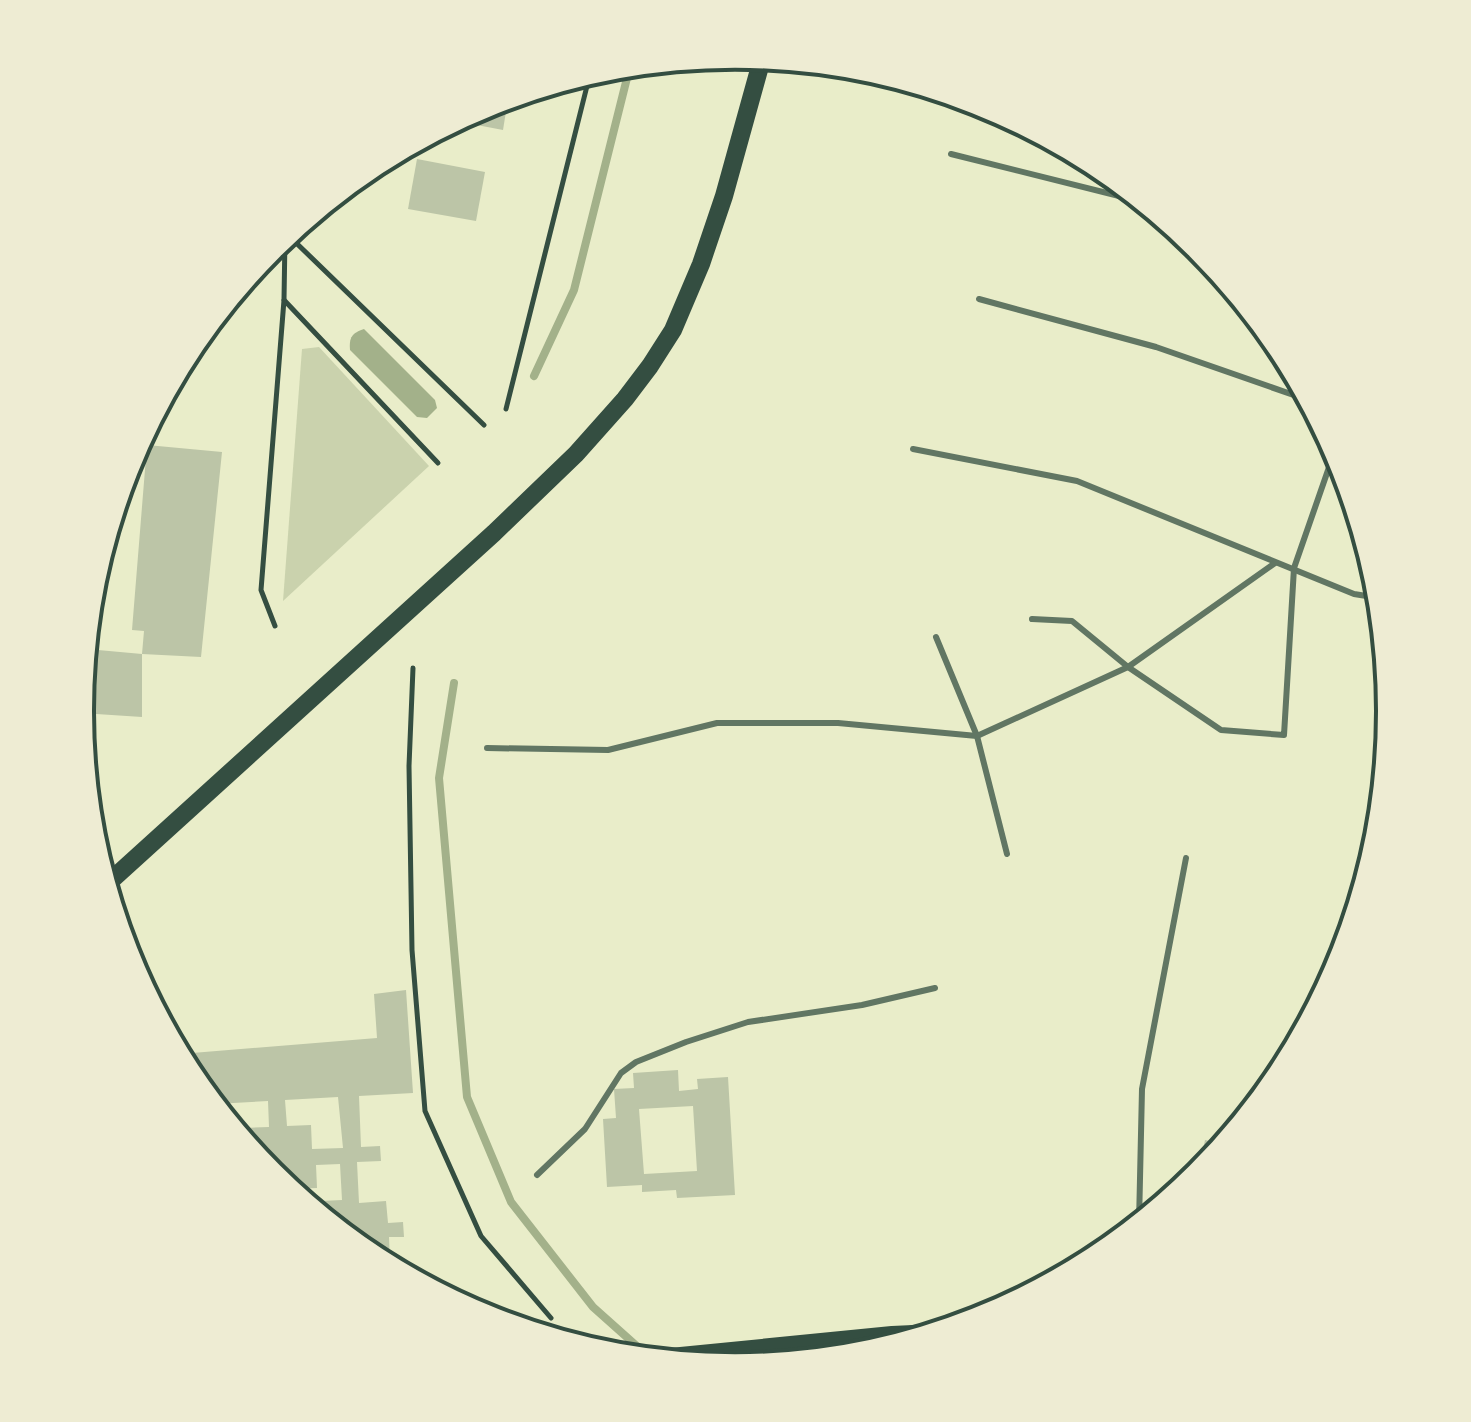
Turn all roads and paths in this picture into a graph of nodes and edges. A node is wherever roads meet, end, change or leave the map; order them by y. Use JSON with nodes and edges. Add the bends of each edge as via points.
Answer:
{"nodes":[{"id":1,"x":759,"y":71,"type":"edge"},
{"id":2,"x":587,"y":88,"type":"edge"},
{"id":3,"x":951,"y":154,"type":"dead end"},
{"id":4,"x":1117,"y":195,"type":"edge"},
{"id":5,"x":296,"y":245,"type":"edge"},
{"id":6,"x":286,"y":254,"type":"edge"},
{"id":7,"x":979,"y":299,"type":"dead end"},
{"id":8,"x":284,"y":300,"type":"junction"},
{"id":9,"x":1293,"y":395,"type":"edge"},
{"id":10,"x":506,"y":409,"type":"dead end"},
{"id":11,"x":484,"y":425,"type":"dead end"},
{"id":12,"x":913,"y":449,"type":"dead end"},
{"id":13,"x":438,"y":463,"type":"dead end"},
{"id":14,"x":1329,"y":468,"type":"edge"},
{"id":15,"x":1275,"y":563,"type":"junction"},
{"id":16,"x":1294,"y":568,"type":"junction"},
{"id":17,"x":1366,"y":596,"type":"edge"},
{"id":18,"x":1032,"y":619,"type":"dead end"},
{"id":19,"x":275,"y":626,"type":"dead end"},
{"id":20,"x":936,"y":637,"type":"dead end"},
{"id":21,"x":1128,"y":667,"type":"junction"},
{"id":22,"x":413,"y":668,"type":"dead end"},
{"id":23,"x":977,"y":736,"type":"junction"},
{"id":24,"x":487,"y":748,"type":"dead end"},
{"id":25,"x":1007,"y":854,"type":"dead end"},
{"id":26,"x":1186,"y":858,"type":"dead end"},
{"id":27,"x":116,"y":876,"type":"edge"},
{"id":28,"x":935,"y":988,"type":"dead end"},
{"id":29,"x":537,"y":1175,"type":"dead end"},
{"id":30,"x":1139,"y":1209,"type":"edge"},
{"id":31,"x":551,"y":1318,"type":"dead end"},
{"id":32,"x":880,"y":1335,"type":"edge"},
{"id":33,"x":719,"y":1352,"type":"edge"}],
"edges":[{"from":1,"to":27,"type":"main road","via":[[701,264],[673,330],[625,399],[494,533]]},
{"from":2,"to":10,"type":"path"},
{"from":3,"to":4,"type":"lane"},
{"from":5,"to":11,"type":"path"},
{"from":6,"to":8,"type":"path"},
{"from":7,"to":9,"type":"lane","via":[[1156,347]]},
{"from":8,"to":13,"type":"path"},
{"from":8,"to":19,"type":"path","via":[[261,590]]},
{"from":12,"to":15,"type":"lane","via":[[1077,481]]},
{"from":14,"to":16,"type":"lane"},
{"from":15,"to":16,"type":"lane"},
{"from":15,"to":21,"type":"lane"},
{"from":16,"to":17,"type":"lane"},
{"from":16,"to":21,"type":"lane","via":[[1284,735],[1221,730]]},
{"from":18,"to":21,"type":"lane","via":[[1072,621]]},
{"from":20,"to":23,"type":"lane"},
{"from":21,"to":23,"type":"lane"},
{"from":22,"to":31,"type":"path","via":[[412,950],[425,1111],[481,1236]]},
{"from":23,"to":24,"type":"lane","via":[[838,723],[717,723],[608,750]]},
{"from":23,"to":25,"type":"lane"},
{"from":26,"to":30,"type":"lane","via":[[1142,1089]]},
{"from":28,"to":29,"type":"lane","via":[[748,1022],[636,1062],[621,1073],[585,1129]]},
{"from":32,"to":33,"type":"main road"}]}
